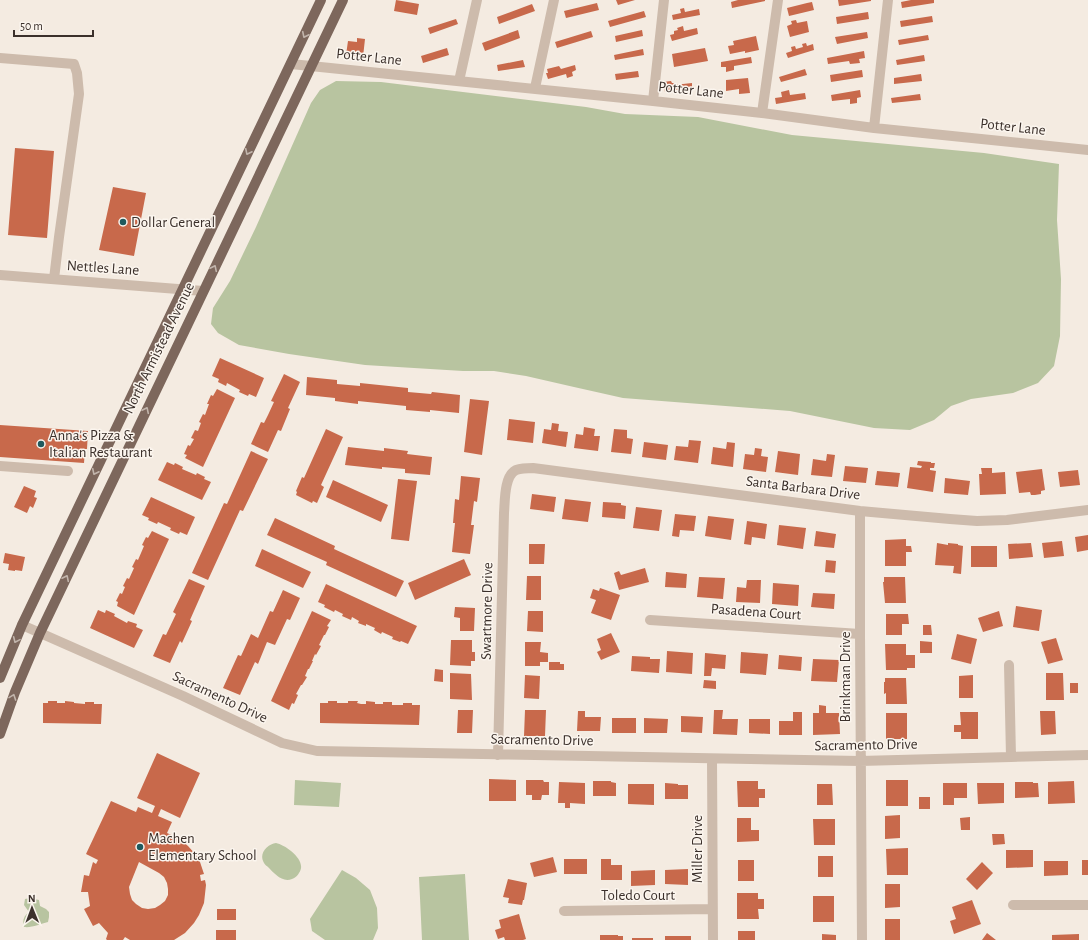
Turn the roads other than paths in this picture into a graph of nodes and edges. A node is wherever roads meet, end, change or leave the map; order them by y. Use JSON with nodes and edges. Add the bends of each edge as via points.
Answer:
{"nodes":[{"id":1,"x":322,"y":0,"type":"edge"},
{"id":2,"x":343,"y":0,"type":"edge"},
{"id":3,"x":477,"y":0,"type":"edge"},
{"id":4,"x":554,"y":0,"type":"edge"},
{"id":5,"x":664,"y":0,"type":"edge"},
{"id":6,"x":778,"y":0,"type":"edge"},
{"id":7,"x":888,"y":0,"type":"edge"},
{"id":8,"x":0,"y":58,"type":"edge"},
{"id":9,"x":291,"y":64,"type":"junction"},
{"id":10,"x":311,"y":66,"type":"junction"},
{"id":11,"x":459,"y":81,"type":"junction"},
{"id":12,"x":535,"y":88,"type":"junction"},
{"id":13,"x":652,"y":101,"type":"junction"},
{"id":14,"x":762,"y":112,"type":"junction"},
{"id":15,"x":874,"y":128,"type":"junction"},
{"id":16,"x":1088,"y":150,"type":"edge"},
{"id":17,"x":0,"y":274,"type":"edge"},
{"id":18,"x":54,"y":279,"type":"junction"},
{"id":19,"x":183,"y":289,"type":"junction"},
{"id":20,"x":203,"y":291,"type":"junction"},
{"id":21,"x":0,"y":466,"type":"edge"},
{"id":22,"x":515,"y":470,"type":"joint"},
{"id":23,"x":68,"y":471,"type":"dead end"},
{"id":24,"x":860,"y":510,"type":"junction"},
{"id":25,"x":1088,"y":510,"type":"edge"},
{"id":26,"x":650,"y":620,"type":"dead end"},
{"id":27,"x":22,"y":625,"type":"junction"},
{"id":28,"x":40,"y":633,"type":"junction"},
{"id":29,"x":860,"y":634,"type":"junction"},
{"id":30,"x":1010,"y":664,"type":"dead end"},
{"id":31,"x":0,"y":678,"type":"edge"},
{"id":32,"x":0,"y":734,"type":"edge"},
{"id":33,"x":498,"y":755,"type":"junction"},
{"id":34,"x":1088,"y":756,"type":"edge"},
{"id":35,"x":1012,"y":757,"type":"junction"},
{"id":36,"x":712,"y":759,"type":"junction"},
{"id":37,"x":860,"y":761,"type":"junction"},
{"id":38,"x":1013,"y":905,"type":"dead end"},
{"id":39,"x":1088,"y":905,"type":"edge"},
{"id":40,"x":712,"y":909,"type":"junction"},
{"id":41,"x":564,"y":910,"type":"dead end"},
{"id":42,"x":713,"y":940,"type":"edge"},
{"id":43,"x":862,"y":940,"type":"edge"}],
"edges":[{"from":1,"to":9,"type":"main road","name":"North Armistead Avenue","one_way":true},
{"from":2,"to":10,"type":"main road","name":"North Armistead Avenue"},
{"from":3,"to":11,"type":"street"},
{"from":4,"to":12,"type":"street"},
{"from":5,"to":13,"type":"street"},
{"from":6,"to":14,"type":"street"},
{"from":7,"to":15,"type":"street"},
{"from":8,"to":18,"type":"street","via":[[74,64],[77,73],[79,94]]},
{"from":9,"to":10,"type":"street","name":"Potter Lane"},
{"from":9,"to":19,"type":"main road","name":"North Armistead Avenue","one_way":true},
{"from":10,"to":11,"type":"street","name":"Potter Lane"},
{"from":20,"to":10,"type":"main road","name":"North Armistead Avenue","one_way":true},
{"from":11,"to":12,"type":"street","name":"Potter Lane"},
{"from":12,"to":13,"type":"street","name":"Potter Lane"},
{"from":13,"to":14,"type":"street","name":"Potter Lane"},
{"from":14,"to":15,"type":"street","name":"Potter Lane"},
{"from":15,"to":16,"type":"street","name":"Potter Lane"},
{"from":17,"to":18,"type":"street","name":"Nettles Lane"},
{"from":18,"to":19,"type":"street","name":"Nettles Lane"},
{"from":19,"to":20,"type":"street","name":"Nettles Lane"},
{"from":19,"to":27,"type":"main road","name":"North Armistead Avenue","one_way":true},
{"from":28,"to":20,"type":"main road","name":"North Armistead Avenue","one_way":true},
{"from":21,"to":23,"type":"street"},
{"from":22,"to":24,"type":"street","name":"Santa Barbara Drive","via":[[533,468]]},
{"from":22,"to":33,"type":"street","name":"Swartmore Drive","via":[[508,479],[504,513]]},
{"from":24,"to":25,"type":"street","name":"Santa Barbara Drive","via":[[977,520],[1030,518]]},
{"from":24,"to":29,"type":"street","name":"Brinkman Drive"},
{"from":26,"to":29,"type":"street","name":"Pasadena Court"},
{"from":27,"to":28,"type":"street","name":"Sacramento Drive"},
{"from":27,"to":31,"type":"main road","name":"North Armistead Avenue","one_way":true},
{"from":32,"to":28,"type":"main road","name":"North Armistead Avenue","one_way":true},
{"from":28,"to":33,"type":"street","name":"Sacramento Drive","via":[[282,743],[317,751]]},
{"from":29,"to":37,"type":"street","name":"Brinkman Drive"},
{"from":30,"to":35,"type":"street"},
{"from":33,"to":36,"type":"street","name":"Sacramento Drive"},
{"from":34,"to":35,"type":"street","name":"Sacramento Drive"},
{"from":35,"to":37,"type":"street","name":"Sacramento Drive"},
{"from":36,"to":37,"type":"street","name":"Sacramento Drive"},
{"from":36,"to":40,"type":"street","name":"Miller Drive"},
{"from":37,"to":43,"type":"street","name":"Brinkman Drive"},
{"from":38,"to":39,"type":"street"},
{"from":40,"to":41,"type":"street","name":"Toledo Court"},
{"from":40,"to":42,"type":"street","name":"Miller Drive"}]}
